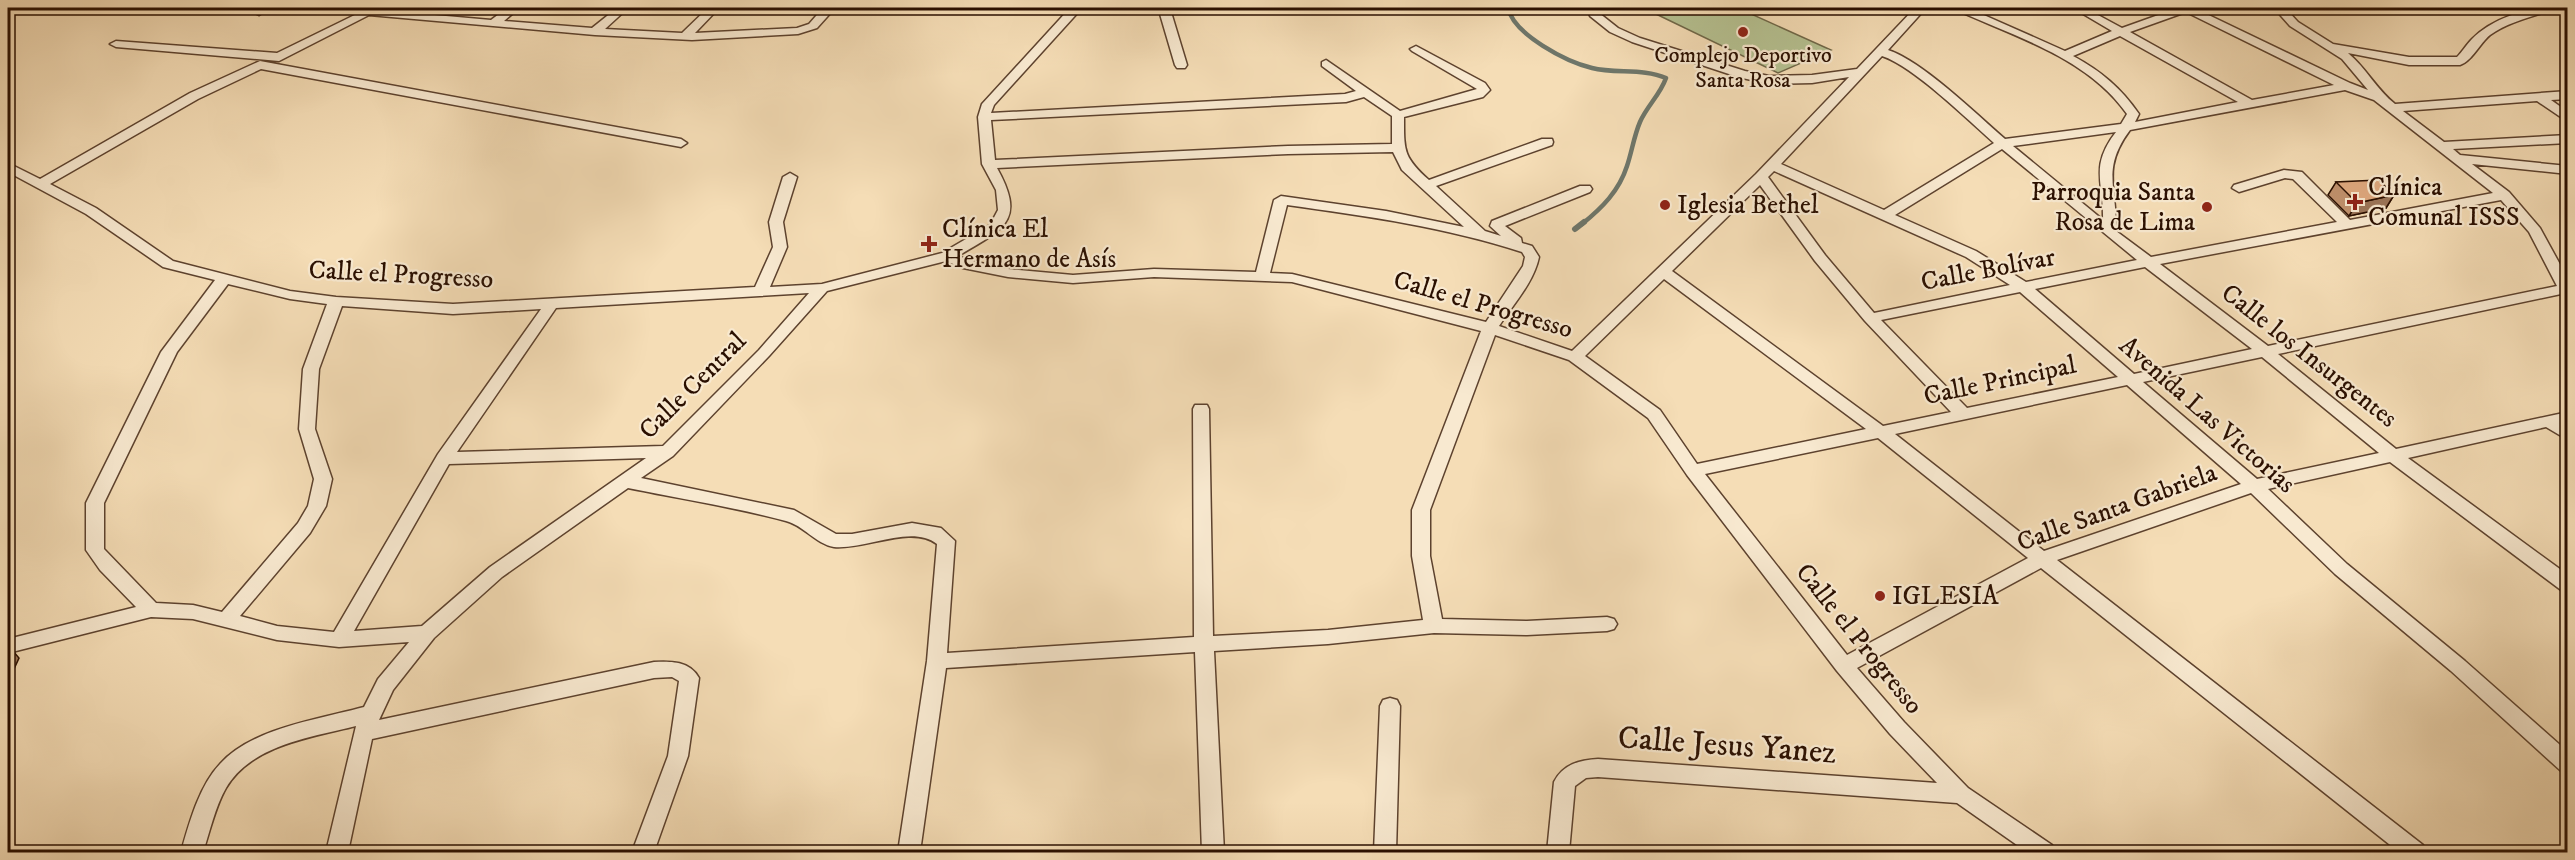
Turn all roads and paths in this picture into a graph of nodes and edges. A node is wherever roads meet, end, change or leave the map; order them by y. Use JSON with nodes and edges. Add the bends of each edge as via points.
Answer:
{"nodes":[{"id":1,"x":513,"y":8,"type":"edge"},
{"id":2,"x":622,"y":8,"type":"edge"},
{"id":3,"x":714,"y":8,"type":"edge"},
{"id":4,"x":829,"y":8,"type":"edge"},
{"id":5,"x":1076,"y":8,"type":"edge"},
{"id":6,"x":1157,"y":8,"type":"edge"},
{"id":7,"x":1592,"y":8,"type":"edge"},
{"id":8,"x":1921,"y":8,"type":"edge"},
{"id":9,"x":1960,"y":8,"type":"edge"},
{"id":10,"x":2078,"y":8,"type":"edge"},
{"id":11,"x":2186,"y":8,"type":"edge"},
{"id":12,"x":2279,"y":8,"type":"edge"},
{"id":13,"x":2548,"y":8,"type":"edge"},
{"id":14,"x":369,"y":10,"type":"edge"},
{"id":15,"x":494,"y":23,"type":"junction"},
{"id":16,"x":595,"y":32,"type":"junction"},
{"id":17,"x":2120,"y":32,"type":"junction"},
{"id":18,"x":686,"y":36,"type":"junction"},
{"id":19,"x":116,"y":44,"type":"dead end"},
{"id":20,"x":2333,"y":47,"type":"junction"},
{"id":21,"x":1416,"y":49,"type":"dead end"},
{"id":22,"x":1880,"y":51,"type":"junction"},
{"id":23,"x":2063,"y":56,"type":"junction"},
{"id":24,"x":279,"y":57,"type":"junction"},
{"id":25,"x":1326,"y":64,"type":"dead end"},
{"id":26,"x":260,"y":65,"type":"junction"},
{"id":27,"x":1181,"y":65,"type":"dead end"},
{"id":28,"x":1860,"y":72,"type":"junction"},
{"id":29,"x":2346,"y":86,"type":"junction"},
{"id":30,"x":1367,"y":92,"type":"junction"},
{"id":31,"x":2568,"y":95,"type":"edge"},
{"id":32,"x":2378,"y":97,"type":"junction"},
{"id":33,"x":2539,"y":97,"type":"junction"},
{"id":34,"x":2252,"y":105,"type":"junction"},
{"id":35,"x":2392,"y":108,"type":"junction"},
{"id":36,"x":1398,"y":115,"type":"junction"},
{"id":37,"x":984,"y":117,"type":"junction"},
{"id":38,"x":2568,"y":118,"type":"edge"},
{"id":39,"x":2126,"y":127,"type":"junction"},
{"id":40,"x":2568,"y":140,"type":"edge"},
{"id":41,"x":1547,"y":142,"type":"dead end"},
{"id":42,"x":681,"y":143,"type":"dead end"},
{"id":43,"x":2003,"y":143,"type":"junction"},
{"id":44,"x":2440,"y":146,"type":"junction"},
{"id":45,"x":1398,"y":148,"type":"junction"},
{"id":46,"x":2456,"y":158,"type":"junction"},
{"id":47,"x":989,"y":164,"type":"junction"},
{"id":48,"x":8,"y":168,"type":"edge"},
{"id":49,"x":2568,"y":170,"type":"edge"},
{"id":50,"x":1767,"y":171,"type":"junction"},
{"id":51,"x":790,"y":177,"type":"dead end"},
{"id":52,"x":40,"y":184,"type":"junction"},
{"id":53,"x":1426,"y":184,"type":"junction"},
{"id":54,"x":2239,"y":188,"type":"dead end"},
{"id":55,"x":1585,"y":189,"type":"dead end"},
{"id":56,"x":2504,"y":195,"type":"junction"},
{"id":57,"x":1885,"y":215,"type":"junction"},
{"id":58,"x":2347,"y":225,"type":"junction"},
{"id":59,"x":2109,"y":232,"type":"junction"},
{"id":60,"x":1480,"y":234,"type":"junction"},
{"id":61,"x":1527,"y":249,"type":"junction"},
{"id":62,"x":947,"y":256,"type":"junction"},
{"id":63,"x":2148,"y":262,"type":"junction"},
{"id":64,"x":1664,"y":271,"type":"junction"},
{"id":65,"x":1262,"y":277,"type":"junction"},
{"id":66,"x":224,"y":280,"type":"junction"},
{"id":67,"x":822,"y":288,"type":"junction"},
{"id":68,"x":2023,"y":288,"type":"junction"},
{"id":69,"x":760,"y":290,"type":"junction"},
{"id":70,"x":2566,"y":292,"type":"edge"},
{"id":71,"x":336,"y":301,"type":"junction"},
{"id":72,"x":552,"y":303,"type":"junction"},
{"id":73,"x":1870,"y":318,"type":"junction"},
{"id":74,"x":1490,"y":328,"type":"junction"},
{"id":75,"x":2266,"y":351,"type":"junction"},
{"id":76,"x":1575,"y":357,"type":"junction"},
{"id":77,"x":2129,"y":380,"type":"junction"},
{"id":78,"x":1201,"y":409,"type":"dead end"},
{"id":79,"x":1964,"y":414,"type":"junction"},
{"id":80,"x":2568,"y":417,"type":"edge"},
{"id":81,"x":2549,"y":421,"type":"junction"},
{"id":82,"x":1881,"y":432,"type":"junction"},
{"id":83,"x":2568,"y":435,"type":"edge"},
{"id":84,"x":667,"y":452,"type":"junction"},
{"id":85,"x":2394,"y":456,"type":"junction"},
{"id":86,"x":444,"y":458,"type":"junction"},
{"id":87,"x":1693,"y":471,"type":"junction"},
{"id":88,"x":625,"y":481,"type":"junction"},
{"id":89,"x":2254,"y":486,"type":"junction"},
{"id":90,"x":2043,"y":558,"type":"junction"},
{"id":91,"x":2568,"y":585,"type":"edge"},
{"id":92,"x":152,"y":610,"type":"junction"},
{"id":93,"x":225,"y":621,"type":"junction"},
{"id":94,"x":1607,"y":624,"type":"dead end"},
{"id":95,"x":1434,"y":626,"type":"junction"},
{"id":96,"x":427,"y":633,"type":"junction"},
{"id":97,"x":339,"y":640,"type":"junction"},
{"id":98,"x":1204,"y":643,"type":"junction"},
{"id":99,"x":8,"y":646,"type":"edge"},
{"id":100,"x":937,"y":661,"type":"junction"},
{"id":101,"x":1844,"y":666,"type":"junction"},
{"id":102,"x":1390,"y":706,"type":"dead end"},
{"id":103,"x":367,"y":723,"type":"junction"},
{"id":104,"x":2568,"y":765,"type":"edge"},
{"id":105,"x":1961,"y":794,"type":"junction"},
{"id":106,"x":192,"y":852,"type":"edge"},
{"id":107,"x":337,"y":852,"type":"edge"},
{"id":108,"x":644,"y":852,"type":"edge"},
{"id":109,"x":909,"y":852,"type":"edge"},
{"id":110,"x":1213,"y":852,"type":"edge"},
{"id":111,"x":1385,"y":852,"type":"edge"},
{"id":112,"x":1558,"y":852,"type":"edge"},
{"id":113,"x":2044,"y":852,"type":"edge"},
{"id":114,"x":2415,"y":852,"type":"edge"}],
"edges":[{"from":1,"to":15,"type":"street"},
{"from":2,"to":16,"type":"street"},
{"from":3,"to":18,"type":"street"},
{"from":4,"to":18,"type":"street","via":[[813,26],[798,31]]},
{"from":5,"to":37,"type":"street","via":[[988,104]]},
{"from":6,"to":27,"type":"street","via":[[1165,12]]},
{"from":7,"to":28,"type":"street","via":[[1594,14],[1621,33],[1742,74],[1769,80]]},
{"from":8,"to":22,"type":"street"},
{"from":9,"to":23,"type":"street"},
{"from":10,"to":17,"type":"street"},
{"from":11,"to":17,"type":"street"},
{"from":11,"to":29,"type":"street"},
{"from":12,"to":20,"type":"street","via":[[2294,24]]},
{"from":13,"to":20,"type":"street","via":[[2488,30],[2460,61],[2409,62]]},
{"from":14,"to":15,"type":"street"},
{"from":14,"to":24,"type":"street"},
{"from":15,"to":16,"type":"street"},
{"from":16,"to":18,"type":"street"},
{"from":17,"to":23,"type":"street"},
{"from":17,"to":34,"type":"street"},
{"from":19,"to":24,"type":"street"},
{"from":20,"to":32,"type":"street"},
{"from":21,"to":36,"type":"street","via":[[1484,90]]},
{"from":22,"to":28,"type":"street"},
{"from":22,"to":43,"type":"street","name":"Calle los Insurgentes","via":[[1915,70]]},
{"from":23,"to":39,"type":"street","via":[[2112,87],[2133,114]]},
{"from":24,"to":26,"type":"street"},
{"from":25,"to":30,"type":"street"},
{"from":26,"to":42,"type":"street"},
{"from":26,"to":52,"type":"street","via":[[194,96]]},
{"from":28,"to":50,"type":"street"},
{"from":29,"to":32,"type":"street"},
{"from":29,"to":34,"type":"street"},
{"from":30,"to":36,"type":"street"},
{"from":30,"to":37,"type":"street","via":[[1346,98]]},
{"from":31,"to":33,"type":"street"},
{"from":32,"to":35,"type":"street"},
{"from":33,"to":35,"type":"street"},
{"from":33,"to":38,"type":"street"},
{"from":34,"to":39,"type":"street"},
{"from":35,"to":44,"type":"street"},
{"from":36,"to":45,"type":"street"},
{"from":37,"to":47,"type":"street"},
{"from":39,"to":43,"type":"street"},
{"from":39,"to":59,"type":"street","via":[[2111,144],[2106,157]]},
{"from":40,"to":44,"type":"street"},
{"from":41,"to":53,"type":"street"},
{"from":43,"to":57,"type":"street"},
{"from":43,"to":59,"type":"street","name":"Calle los Insurgentes"},
{"from":44,"to":46,"type":"street"},
{"from":45,"to":47,"type":"street"},
{"from":45,"to":53,"type":"street","via":[[1407,167]]},
{"from":46,"to":49,"type":"street"},
{"from":46,"to":56,"type":"street"},
{"from":47,"to":62,"type":"street","via":[[1003,190],[1005,210],[994,228]]},
{"from":48,"to":52,"type":"street","name":"Calle el Progresso"},
{"from":50,"to":57,"type":"street","name":"Avenida Las Victorias"},
{"from":50,"to":64,"type":"street"},
{"from":50,"to":73,"type":"street","via":[[1820,258]]},
{"from":51,"to":69,"type":"street","via":[[776,222],[780,247]]},
{"from":52,"to":66,"type":"street","name":"Calle el Progresso","via":[[91,211],[168,264]]},
{"from":53,"to":60,"type":"street"},
{"from":54,"to":58,"type":"street","via":[[2284,174],[2297,175]]},
{"from":55,"to":61,"type":"street","via":[[1497,224]]},
{"from":56,"to":58,"type":"street","name":"Calle Bolívar"},
{"from":56,"to":70,"type":"street","via":[[2535,231]]},
{"from":57,"to":68,"type":"street","name":"Avenida Las Victorias","via":[[1971,254]]},
{"from":58,"to":63,"type":"street","name":"Calle Bolívar"},
{"from":59,"to":63,"type":"street","name":"Calle los Insurgentes"},
{"from":60,"to":61,"type":"street"},
{"from":60,"to":65,"type":"street","via":[[1281,200]]},
{"from":61,"to":74,"type":"street","via":[[1532,257],[1530,266]]},
{"from":62,"to":65,"type":"street","name":"Calle el Progresso","via":[[968,265],[1008,273],[1073,279],[1154,273]]},
{"from":62,"to":67,"type":"street"},
{"from":63,"to":68,"type":"street","name":"Calle Bolívar"},
{"from":63,"to":75,"type":"street","name":"Calle los Insurgentes"},
{"from":64,"to":76,"type":"street"},
{"from":64,"to":82,"type":"street"},
{"from":65,"to":74,"type":"street","name":"Calle el Progresso","via":[[1292,278]]},
{"from":66,"to":71,"type":"street","name":"Calle el Progresso"},
{"from":66,"to":92,"type":"street","via":[[170,352],[95,503],[95,550]]},
{"from":67,"to":69,"type":"street","name":"Calle el Progresso"},
{"from":67,"to":84,"type":"street","name":"Calle Central"},
{"from":68,"to":73,"type":"street","name":"Calle Bolívar"},
{"from":68,"to":77,"type":"street","name":"Avenida Las Victorias"},
{"from":69,"to":72,"type":"street","name":"Calle el Progresso"},
{"from":70,"to":75,"type":"street","name":"Calle Principal"},
{"from":71,"to":72,"type":"street","name":"Calle el Progresso","via":[[453,309]]},
{"from":71,"to":93,"type":"street","via":[[311,369],[307,429],[323,479],[317,506],[304,528]]},
{"from":72,"to":86,"type":"street"},
{"from":73,"to":79,"type":"street"},
{"from":74,"to":76,"type":"street","name":"Calle el Progresso"},
{"from":74,"to":95,"type":"street","via":[[1421,510],[1421,556]]},
{"from":75,"to":77,"type":"street","name":"Calle Principal"},
{"from":75,"to":85,"type":"street","name":"Calle los Insurgentes"},
{"from":76,"to":87,"type":"street","name":"Calle el Progresso","via":[[1654,414]]},
{"from":77,"to":79,"type":"street","name":"Calle Principal"},
{"from":77,"to":89,"type":"street","name":"Avenida Las Victorias"},
{"from":78,"to":98,"type":"street"},
{"from":79,"to":82,"type":"street","name":"Calle Principal"},
{"from":80,"to":81,"type":"street","name":"Calle Santa Gabriela"},
{"from":81,"to":83,"type":"street"},
{"from":81,"to":85,"type":"street","name":"Calle Santa Gabriela"},
{"from":82,"to":87,"type":"street","name":"Calle Principal"},
{"from":82,"to":90,"type":"street"},
{"from":84,"to":86,"type":"street"},
{"from":84,"to":88,"type":"street","name":"Calle Central"},
{"from":85,"to":89,"type":"street","name":"Calle Santa Gabriela"},
{"from":85,"to":91,"type":"street","name":"Calle los Insurgentes"},
{"from":86,"to":97,"type":"street"},
{"from":87,"to":101,"type":"street","name":"Calle el Progresso"},
{"from":88,"to":96,"type":"street","name":"Calle Central","via":[[496,572]]},
{"from":88,"to":100,"type":"street","via":[[794,516],[832,540],[852,542],[912,529],[934,533],[946,542]]},
{"from":89,"to":90,"type":"street","name":"Calle Santa Gabriela"},
{"from":89,"to":104,"type":"street","name":"Avenida Las Victorias","via":[[2341,569],[2458,666]]},
{"from":90,"to":101,"type":"street","name":"Calle Santa Gabriela"},
{"from":90,"to":114,"type":"street"},
{"from":92,"to":93,"type":"street","via":[[193,612]]},
{"from":92,"to":99,"type":"street"},
{"from":93,"to":97,"type":"street","via":[[277,633]]},
{"from":94,"to":95,"type":"street","via":[[1527,628]]},
{"from":95,"to":98,"type":"street","via":[[1328,637]]},
{"from":96,"to":97,"type":"street"},
{"from":96,"to":103,"type":"street","name":"Calle Central","via":[[385,685]]},
{"from":98,"to":100,"type":"street"},
{"from":98,"to":110,"type":"street"},
{"from":100,"to":109,"type":"street"},
{"from":101,"to":105,"type":"street","name":"Calle el Progresso"},
{"from":102,"to":111,"type":"street"},
{"from":103,"to":106,"type":"street","via":[[300,733],[248,751],[216,785]]},
{"from":103,"to":107,"type":"street","name":"Calle Central"},
{"from":103,"to":108,"type":"street","via":[[675,669],[689,678],[678,756]]},
{"from":105,"to":112,"type":"street","name":"Calle Jesus Yanez","via":[[1581,769],[1565,782]]},
{"from":105,"to":113,"type":"street","name":"Calle el Progresso"}]}
